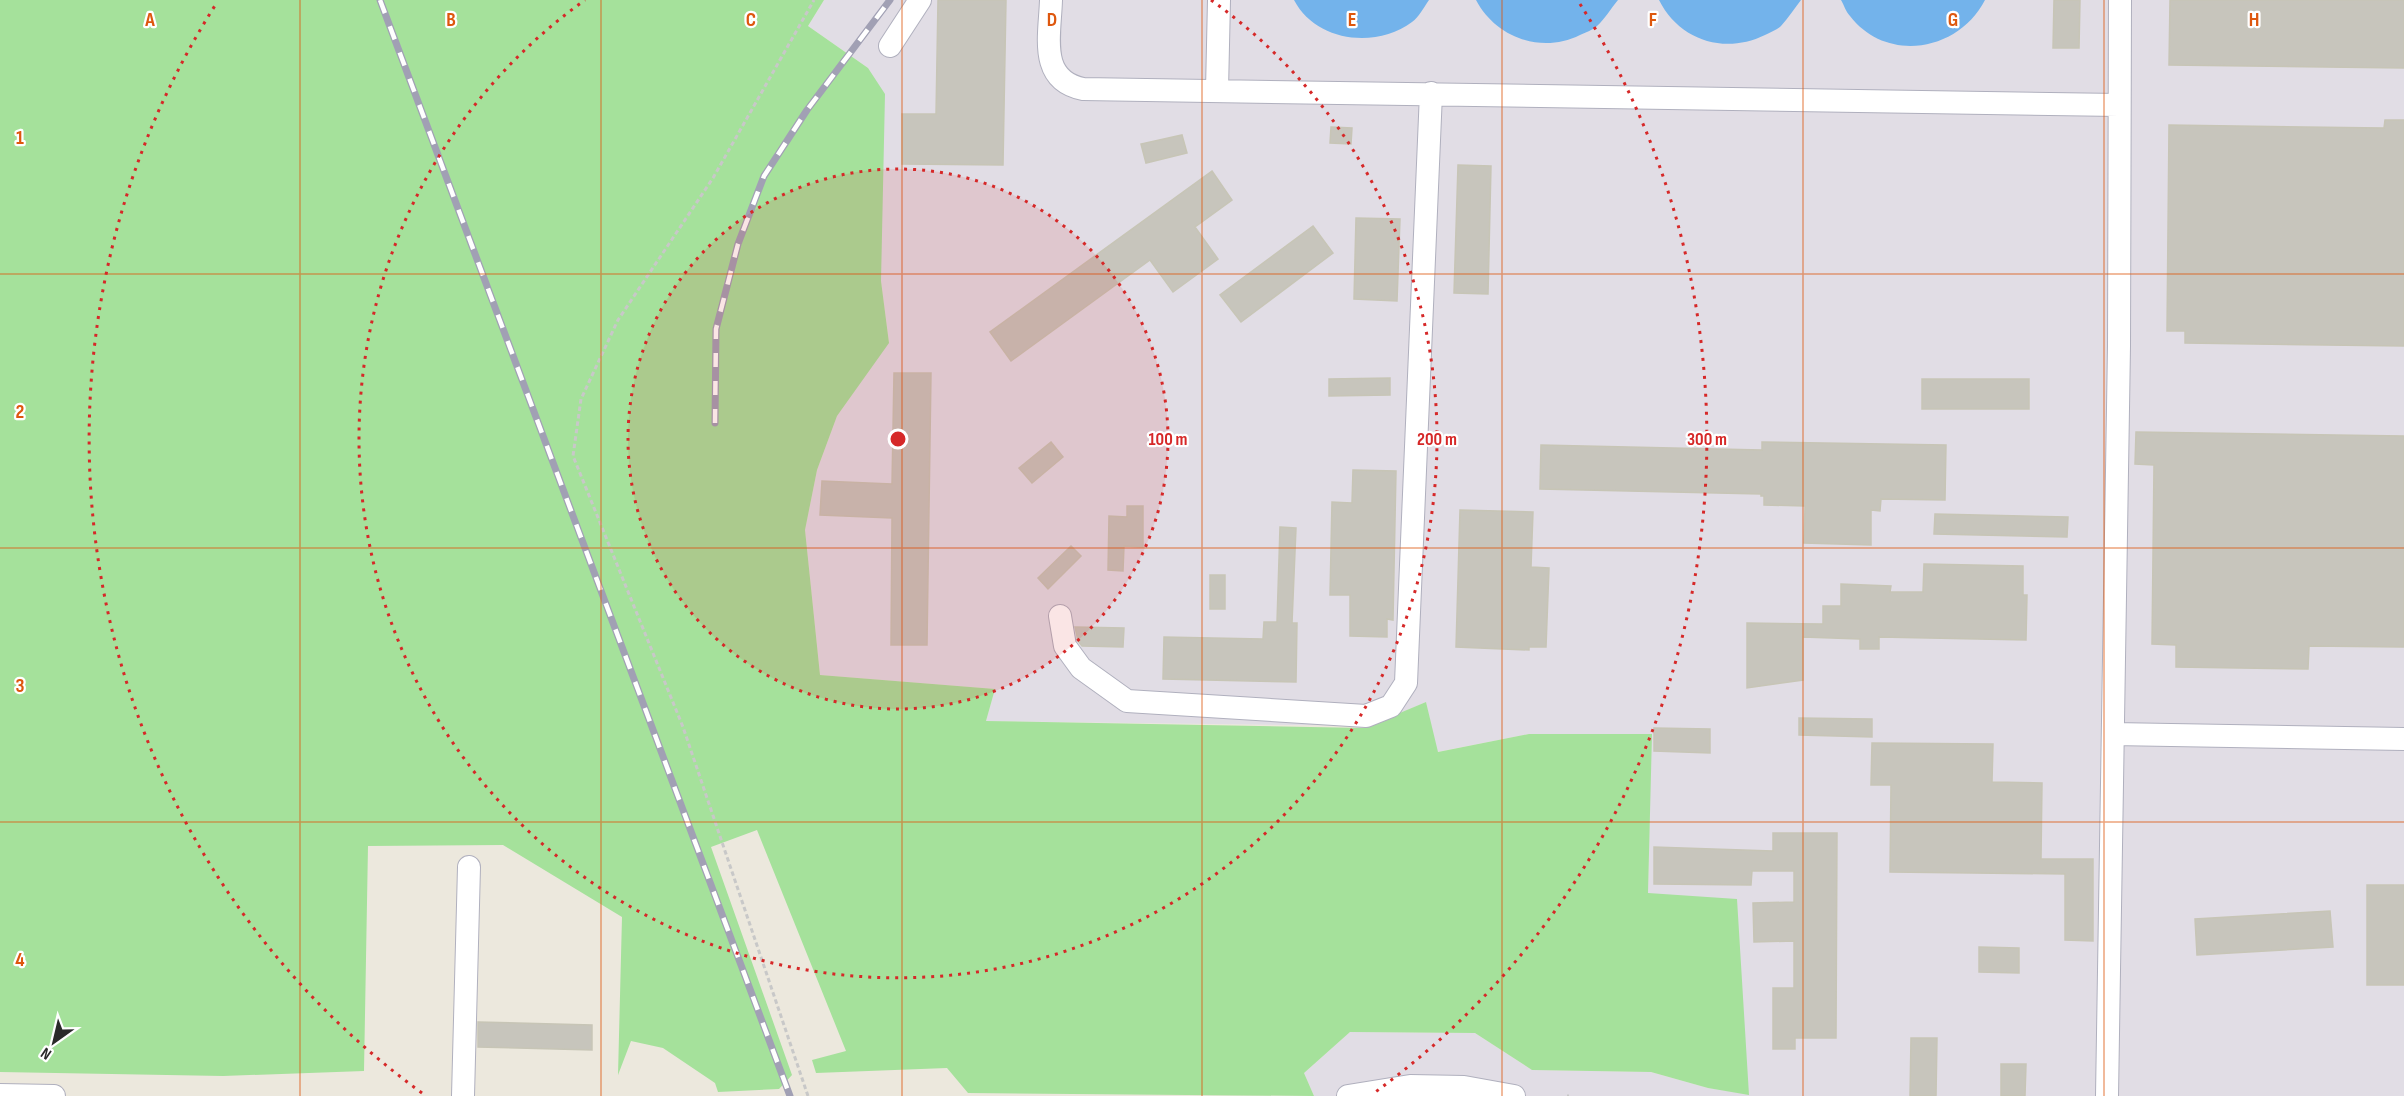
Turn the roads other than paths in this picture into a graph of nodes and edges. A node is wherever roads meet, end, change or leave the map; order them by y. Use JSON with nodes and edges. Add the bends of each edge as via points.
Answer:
{"nodes":[{"id":1,"x":920,"y":0,"type":"edge"},
{"id":2,"x":1051,"y":0,"type":"edge"},
{"id":3,"x":1219,"y":0,"type":"edge"},
{"id":4,"x":2120,"y":0,"type":"edge"},
{"id":5,"x":890,"y":46,"type":"dead end"},
{"id":6,"x":1217,"y":90,"type":"junction"},
{"id":7,"x":1431,"y":93,"type":"junction"},
{"id":8,"x":2119,"y":105,"type":"junction"},
{"id":9,"x":1060,"y":616,"type":"dead end"},
{"id":10,"x":2114,"y":734,"type":"junction"},
{"id":11,"x":2404,"y":739,"type":"edge"},
{"id":12,"x":469,"y":867,"type":"dead end"},
{"id":13,"x":0,"y":1095,"type":"edge"},
{"id":14,"x":54,"y":1096,"type":"edge"},
{"id":15,"x":463,"y":1096,"type":"edge"},
{"id":16,"x":1348,"y":1096,"type":"edge"},
{"id":17,"x":1514,"y":1096,"type":"edge"},
{"id":18,"x":2106,"y":1096,"type":"edge"}],
"edges":[{"from":1,"to":5,"type":"street"},
{"from":2,"to":6,"type":"street","via":[[1049,57],[1053,69],[1070,86]]},
{"from":3,"to":6,"type":"street"},
{"from":4,"to":8,"type":"street"},
{"from":6,"to":7,"type":"street"},
{"from":7,"to":8,"type":"street"},
{"from":7,"to":9,"type":"street","via":[[1406,683],[1391,706],[1366,716],[1127,701],[1081,668],[1065,646]]},
{"from":8,"to":10,"type":"street"},
{"from":10,"to":11,"type":"street"},
{"from":10,"to":18,"type":"street"},
{"from":12,"to":15,"type":"street"},
{"from":13,"to":14,"type":"street"},
{"from":16,"to":17,"type":"street","via":[[1410,1086],[1464,1087]]}]}
